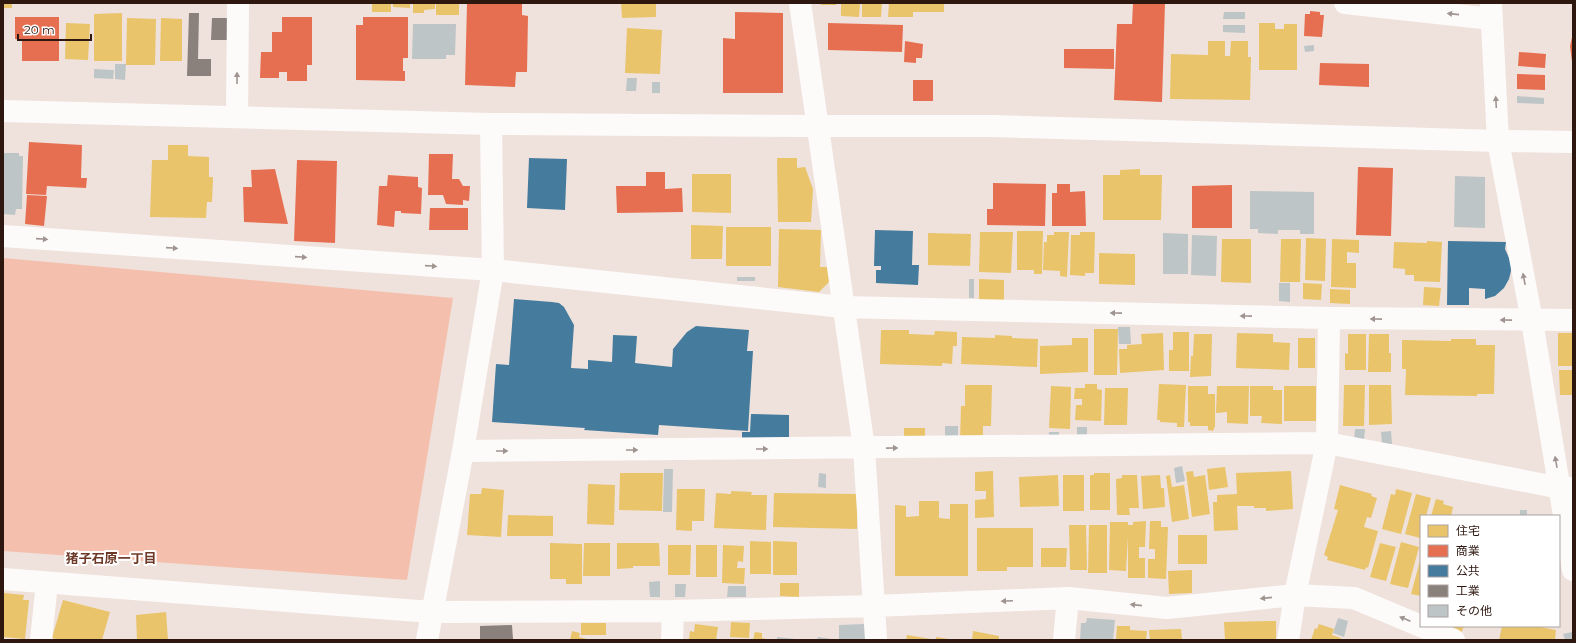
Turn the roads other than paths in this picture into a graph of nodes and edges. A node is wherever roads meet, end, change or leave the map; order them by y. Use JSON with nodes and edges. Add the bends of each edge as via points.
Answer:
{"nodes":[{"id":1,"x":238,"y":3,"type":"edge"},
{"id":2,"x":800,"y":3,"type":"edge"},
{"id":3,"x":1345,"y":3,"type":"edge"},
{"id":4,"x":1491,"y":11,"type":"edge"},
{"id":5,"x":3,"y":111,"type":"edge"},
{"id":6,"x":237,"y":118,"type":"junction"},
{"id":7,"x":491,"y":124,"type":"junction"},
{"id":8,"x":817,"y":126,"type":"junction"},
{"id":9,"x":1498,"y":141,"type":"junction"},
{"id":10,"x":1573,"y":142,"type":"edge"},
{"id":11,"x":3,"y":236,"type":"edge"},
{"id":12,"x":493,"y":270,"type":"junction"},
{"id":13,"x":843,"y":307,"type":"junction"},
{"id":14,"x":1329,"y":318,"type":"junction"},
{"id":15,"x":1573,"y":320,"type":"edge"},
{"id":16,"x":1532,"y":321,"type":"junction"},
{"id":17,"x":1327,"y":443,"type":"junction"},
{"id":18,"x":864,"y":448,"type":"junction"},
{"id":19,"x":462,"y":451,"type":"junction"},
{"id":20,"x":1567,"y":488,"type":"edge"},
{"id":21,"x":1573,"y":570,"type":"edge"},
{"id":22,"x":3,"y":579,"type":"edge"},
{"id":23,"x":47,"y":583,"type":"junction"},
{"id":24,"x":1295,"y":595,"type":"junction"},
{"id":25,"x":1068,"y":598,"type":"junction"},
{"id":26,"x":874,"y":606,"type":"junction"},
{"id":27,"x":673,"y":611,"type":"junction"},
{"id":28,"x":431,"y":612,"type":"junction"},
{"id":29,"x":1420,"y":626,"type":"edge"},
{"id":30,"x":1423,"y":627,"type":"edge"},
{"id":31,"x":41,"y":640,"type":"edge"},
{"id":32,"x":427,"y":640,"type":"edge"},
{"id":33,"x":672,"y":640,"type":"edge"},
{"id":34,"x":876,"y":640,"type":"edge"},
{"id":35,"x":1064,"y":640,"type":"edge"},
{"id":36,"x":1288,"y":640,"type":"edge"},
{"id":37,"x":1454,"y":640,"type":"edge"}],
"edges":[{"from":6,"to":1,"type":"street","one_way":true},
{"from":2,"to":8,"type":"street"},
{"from":4,"to":3,"type":"street","one_way":true},
{"from":9,"to":4,"type":"street","one_way":true},
{"from":5,"to":6,"type":"street"},
{"from":6,"to":7,"type":"street"},
{"from":7,"to":8,"type":"street"},
{"from":7,"to":12,"type":"street"},
{"from":8,"to":9,"type":"street","via":[[993,126]]},
{"from":8,"to":13,"type":"street"},
{"from":9,"to":10,"type":"street"},
{"from":16,"to":9,"type":"street","one_way":true},
{"from":11,"to":12,"type":"street","one_way":true},
{"from":12,"to":13,"type":"street"},
{"from":12,"to":19,"type":"street"},
{"from":14,"to":13,"type":"street","one_way":true},
{"from":13,"to":18,"type":"street"},
{"from":16,"to":14,"type":"street","one_way":true},
{"from":14,"to":17,"type":"street"},
{"from":15,"to":16,"type":"street"},
{"from":20,"to":16,"type":"street","one_way":true},
{"from":18,"to":17,"type":"street","one_way":true},
{"from":17,"to":20,"type":"street"},
{"from":17,"to":24,"type":"street"},
{"from":19,"to":18,"type":"street","one_way":true},
{"from":18,"to":26,"type":"street"},
{"from":19,"to":28,"type":"street"},
{"from":20,"to":21,"type":"street"},
{"from":22,"to":23,"type":"street"},
{"from":23,"to":28,"type":"street"},
{"from":23,"to":31,"type":"street"},
{"from":24,"to":25,"type":"street","one_way":true,"via":[[1167,608]]},
{"from":29,"to":24,"type":"street","one_way":true,"via":[[1354,598]]},
{"from":24,"to":36,"type":"street"},
{"from":25,"to":26,"type":"street","one_way":true},
{"from":25,"to":35,"type":"street"},
{"from":26,"to":27,"type":"street"},
{"from":26,"to":34,"type":"street"},
{"from":27,"to":28,"type":"street"},
{"from":27,"to":33,"type":"street"},
{"from":28,"to":32,"type":"street"},
{"from":37,"to":30,"type":"street","one_way":true}]}
